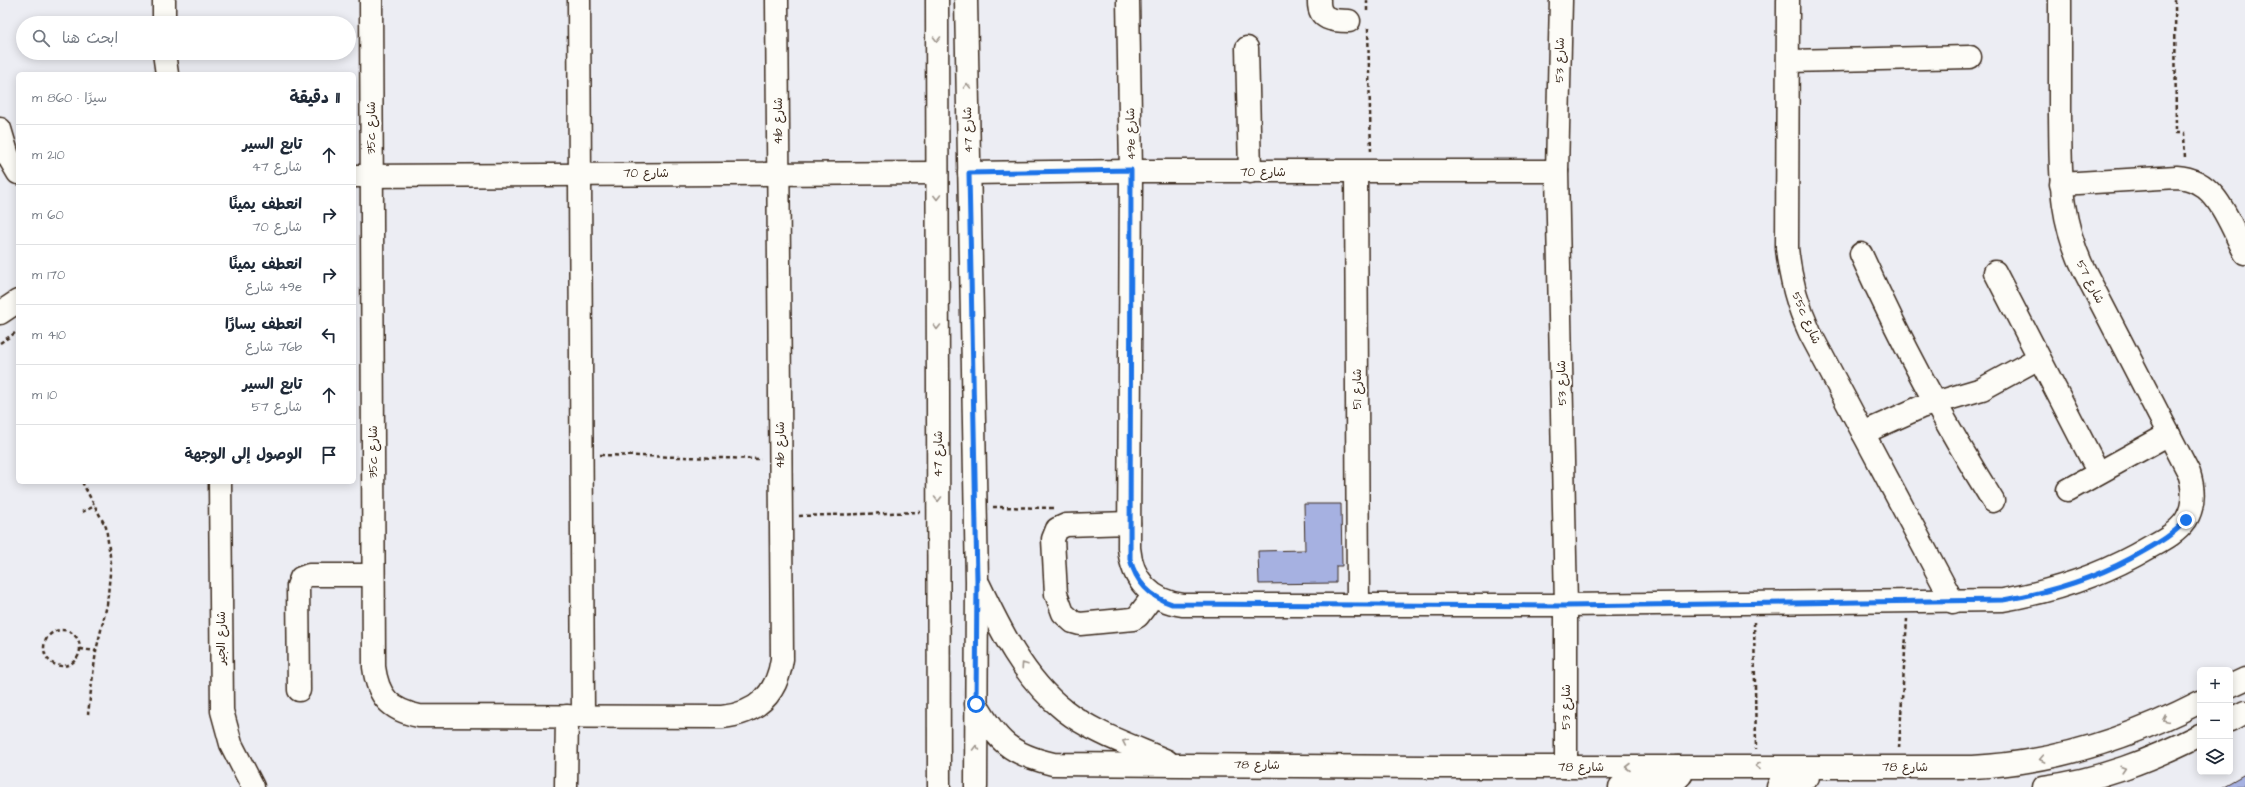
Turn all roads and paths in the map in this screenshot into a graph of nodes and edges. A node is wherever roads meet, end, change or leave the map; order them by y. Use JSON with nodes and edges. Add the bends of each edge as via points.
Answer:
{"nodes":[{"id":1,"x":164,"y":0,"type":"edge"},
{"id":2,"x":371,"y":0,"type":"edge"},
{"id":3,"x":579,"y":0,"type":"edge"},
{"id":4,"x":777,"y":0,"type":"edge"},
{"id":5,"x":937,"y":0,"type":"edge"},
{"id":6,"x":966,"y":0,"type":"edge"},
{"id":7,"x":1128,"y":0,"type":"edge"},
{"id":8,"x":1320,"y":0,"type":"edge"},
{"id":9,"x":1367,"y":0,"type":"edge"},
{"id":10,"x":1561,"y":0,"type":"edge"},
{"id":11,"x":1788,"y":0,"type":"edge"},
{"id":12,"x":2060,"y":0,"type":"edge"},
{"id":13,"x":2174,"y":0,"type":"edge"},
{"id":14,"x":164,"y":16,"type":"edge"},
{"id":15,"x":1361,"y":20,"type":"junction"},
{"id":16,"x":1247,"y":48,"type":"dead end"},
{"id":17,"x":1970,"y":58,"type":"dead end"},
{"id":18,"x":165,"y":60,"type":"edge"},
{"id":19,"x":1788,"y":61,"type":"junction"},
{"id":20,"x":167,"y":72,"type":"edge"},
{"id":21,"x":0,"y":129,"type":"edge"},
{"id":22,"x":16,"y":170,"type":"edge"},
{"id":23,"x":1131,"y":170,"type":"junction"},
{"id":24,"x":1557,"y":171,"type":"junction"},
{"id":25,"x":1250,"y":172,"type":"junction"},
{"id":26,"x":1364,"y":172,"type":"junction"},
{"id":27,"x":778,"y":173,"type":"junction"},
{"id":28,"x":937,"y":173,"type":"junction"},
{"id":29,"x":969,"y":173,"type":"junction"},
{"id":30,"x":580,"y":174,"type":"junction"},
{"id":31,"x":362,"y":176,"type":"edge"},
{"id":32,"x":2186,"y":177,"type":"junction"},
{"id":33,"x":2061,"y":184,"type":"junction"},
{"id":34,"x":2239,"y":228,"type":"edge"},
{"id":35,"x":2245,"y":253,"type":"edge"},
{"id":36,"x":1861,"y":254,"type":"dead end"},
{"id":37,"x":1995,"y":272,"type":"dead end"},
{"id":38,"x":16,"y":302,"type":"edge"},
{"id":39,"x":0,"y":313,"type":"edge"},
{"id":40,"x":16,"y":333,"type":"edge"},
{"id":41,"x":0,"y":343,"type":"edge"},
{"id":42,"x":2039,"y":358,"type":"junction"},
{"id":43,"x":1934,"y":402,"type":"junction"},
{"id":44,"x":1864,"y":433,"type":"junction"},
{"id":45,"x":2169,"y":434,"type":"junction"},
{"id":46,"x":582,"y":455,"type":"junction"},
{"id":47,"x":780,"y":460,"type":"junction"},
{"id":48,"x":2094,"y":462,"type":"dead end"},
{"id":49,"x":83,"y":484,"type":"edge"},
{"id":50,"x":220,"y":484,"type":"edge"},
{"id":51,"x":2068,"y":490,"type":"dead end"},
{"id":52,"x":1992,"y":501,"type":"dead end"},
{"id":53,"x":95,"y":506,"type":"junction"},
{"id":54,"x":82,"y":512,"type":"dead end"},
{"id":55,"x":938,"y":512,"type":"junction"},
{"id":56,"x":780,"y":517,"type":"junction"},
{"id":57,"x":1129,"y":523,"type":"junction"},
{"id":58,"x":373,"y":575,"type":"junction"},
{"id":59,"x":977,"y":580,"type":"junction"},
{"id":60,"x":1153,"y":596,"type":"junction"},
{"id":61,"x":1953,"y":602,"type":"junction"},
{"id":62,"x":1908,"y":603,"type":"junction"},
{"id":63,"x":1753,"y":604,"type":"junction"},
{"id":64,"x":1358,"y":605,"type":"junction"},
{"id":65,"x":1566,"y":606,"type":"junction"},
{"id":66,"x":80,"y":649,"type":"junction"},
{"id":67,"x":96,"y":651,"type":"junction"},
{"id":68,"x":2245,"y":679,"type":"edge"},
{"id":69,"x":2233,"y":685,"type":"edge"},
{"id":70,"x":299,"y":690,"type":"dead end"},
{"id":71,"x":2198,"y":703,"type":"edge"},
{"id":72,"x":976,"y":704,"type":"junction"},
{"id":73,"x":2245,"y":712,"type":"edge"},
{"id":74,"x":88,"y":714,"type":"dead end"},
{"id":75,"x":575,"y":716,"type":"junction"},
{"id":76,"x":2233,"y":718,"type":"edge"},
{"id":77,"x":2197,"y":737,"type":"edge"},
{"id":78,"x":1173,"y":764,"type":"junction"},
{"id":79,"x":1678,"y":766,"type":"junction"},
{"id":80,"x":1756,"y":766,"type":"junction"},
{"id":81,"x":1566,"y":767,"type":"junction"},
{"id":82,"x":1898,"y":767,"type":"junction"},
{"id":83,"x":253,"y":787,"type":"edge"},
{"id":84,"x":566,"y":787,"type":"edge"},
{"id":85,"x":939,"y":787,"type":"edge"},
{"id":86,"x":976,"y":787,"type":"edge"},
{"id":87,"x":1620,"y":787,"type":"edge"},
{"id":88,"x":1778,"y":787,"type":"edge"},
{"id":89,"x":2044,"y":787,"type":"edge"}],
"edges":[{"from":1,"to":14,"type":"street"},
{"from":2,"to":31,"type":"street","name":"35c شارع"},
{"from":3,"to":30,"type":"street"},
{"from":4,"to":27,"type":"street","name":"41b شارع"},
{"from":5,"to":28,"type":"street","name":"شارع 47","one_way":true},
{"from":29,"to":6,"type":"street","name":"شارع 47","one_way":true},
{"from":7,"to":23,"type":"street","name":"49e شارع"},
{"from":8,"to":15,"type":"street","via":[[1320,10],[1326,18]]},
{"from":9,"to":15,"type":"path"},
{"from":10,"to":24,"type":"street","name":"شارع 53"},
{"from":11,"to":19,"type":"street","name":"55c شارع"},
{"from":12,"to":33,"type":"street","name":"شارع 57"},
{"from":13,"to":32,"type":"path","via":[[2176,133],[2184,133]]},
{"from":15,"to":26,"type":"path"},
{"from":16,"to":25,"type":"street"},
{"from":17,"to":19,"type":"street"},
{"from":18,"to":20,"type":"street"},
{"from":19,"to":44,"type":"street","name":"55c شارع","via":[[1787,248],[1792,283],[1805,322]]},
{"from":21,"to":22,"type":"street","via":[[8,156]]},
{"from":23,"to":25,"type":"street","name":"شارع 70"},
{"from":23,"to":29,"type":"street","name":"شارع 70"},
{"from":23,"to":57,"type":"street","name":"49e شارع"},
{"from":24,"to":26,"type":"street","name":"شارع 70"},
{"from":24,"to":65,"type":"street","name":"شارع 53"},
{"from":25,"to":26,"type":"street","name":"شارع 70"},
{"from":26,"to":64,"type":"street","name":"شارع 51"},
{"from":27,"to":28,"type":"street","name":"شارع 70"},
{"from":27,"to":30,"type":"street","name":"شارع 70"},
{"from":27,"to":47,"type":"street","name":"41b شارع"},
{"from":28,"to":55,"type":"street","name":"شارع 47","one_way":true},
{"from":29,"to":59,"type":"street","name":"شارع 47"},
{"from":30,"to":31,"type":"street","name":"شارع 70"},
{"from":30,"to":46,"type":"street"},
{"from":31,"to":58,"type":"street","name":"35c شارع"},
{"from":32,"to":33,"type":"street"},
{"from":32,"to":34,"type":"street","via":[[2208,188]]},
{"from":33,"to":45,"type":"street","name":"شارع 57","via":[[2065,220],[2077,255]]},
{"from":34,"to":35,"type":"street"},
{"from":36,"to":43,"type":"street"},
{"from":37,"to":42,"type":"street"},
{"from":38,"to":39,"type":"street"},
{"from":40,"to":41,"type":"path"},
{"from":42,"to":43,"type":"street","via":[[1982,389]]},
{"from":42,"to":48,"type":"street"},
{"from":43,"to":44,"type":"street"},
{"from":43,"to":52,"type":"street"},
{"from":44,"to":61,"type":"street","name":"55c شارع"},
{"from":45,"to":51,"type":"street"},
{"from":45,"to":61,"type":"street","name":"شارع 57","via":[[2189,473],[2194,497],[2186,520],[2168,536],[2117,566],[2061,588],[2003,600]]},
{"from":46,"to":47,"type":"path"},
{"from":46,"to":75,"type":"street"},
{"from":47,"to":56,"type":"street","name":"41b شارع"},
{"from":49,"to":53,"type":"path"},
{"from":50,"to":83,"type":"street","name":"شارع الجير","via":[[222,711],[231,744]]},
{"from":53,"to":54,"type":"path"},
{"from":53,"to":67,"type":"path","via":[[106,527],[111,563],[107,605]]},
{"from":55,"to":56,"type":"path"},
{"from":55,"to":85,"type":"street","name":"شارع 47"},
{"from":56,"to":75,"type":"street","name":"41b شارع","via":[[782,659],[775,684],[768,695],[753,708],[735,715]]},
{"from":57,"to":60,"type":"street","name":"49e شارع","via":[[1129,548],[1133,570]]},
{"from":57,"to":60,"type":"street","via":[[1066,525],[1056,529],[1053,539],[1057,600],[1068,618],[1080,624],[1133,620]]},
{"from":58,"to":70,"type":"street","via":[[309,575],[301,578],[298,586]]},
{"from":58,"to":75,"type":"street","name":"35c شارع","via":[[376,682],[382,695],[392,706],[405,713],[419,716]]},
{"from":59,"to":72,"type":"street","name":"شارع 47"},
{"from":78,"to":59,"type":"street","one_way":true,"via":[[1087,725],[1063,710],[1030,674],[1015,652]]},
{"from":60,"to":64,"type":"street","name":"شارع 57","via":[[1162,601],[1183,605]]},
{"from":61,"to":62,"type":"street","name":"شارع 57"},
{"from":62,"to":63,"type":"street","name":"شارع 57"},
{"from":62,"to":82,"type":"path"},
{"from":63,"to":65,"type":"street","name":"شارع 57"},
{"from":63,"to":80,"type":"path"},
{"from":64,"to":65,"type":"street","name":"شارع 57"},
{"from":65,"to":81,"type":"street","name":"شارع 53"},
{"from":66,"to":66,"type":"path","via":[[72,633],[61,630],[50,635],[44,645],[46,656],[54,665],[60,666],[66,666],[76,660]]},
{"from":66,"to":67,"type":"path"},
{"from":67,"to":74,"type":"path"},
{"from":68,"to":69,"type":"street"},
{"from":71,"to":82,"type":"street","name":"شارع 78","one_way":true,"via":[[2124,736],[2051,758],[1999,766]]},
{"from":72,"to":78,"type":"street","name":"شارع 78","via":[[988,724],[1008,747],[1028,759],[1052,764]]},
{"from":86,"to":72,"type":"street","name":"شارع 47","one_way":true},
{"from":73,"to":76,"type":"street"},
{"from":75,"to":84,"type":"street"},
{"from":89,"to":77,"type":"street","one_way":true,"via":[[2130,767],[2155,758]]},
{"from":78,"to":81,"type":"street","name":"شارع 78","via":[[1426,768]]},
{"from":79,"to":80,"type":"street","name":"شارع 78"},
{"from":79,"to":81,"type":"street","name":"شارع 78","one_way":true},
{"from":79,"to":87,"type":"street","via":[[1680,775],[1675,781]]},
{"from":82,"to":80,"type":"street","name":"شارع 78","one_way":true},
{"from":82,"to":88,"type":"street","via":[[1875,774],[1787,777],[1782,779]]}]}
